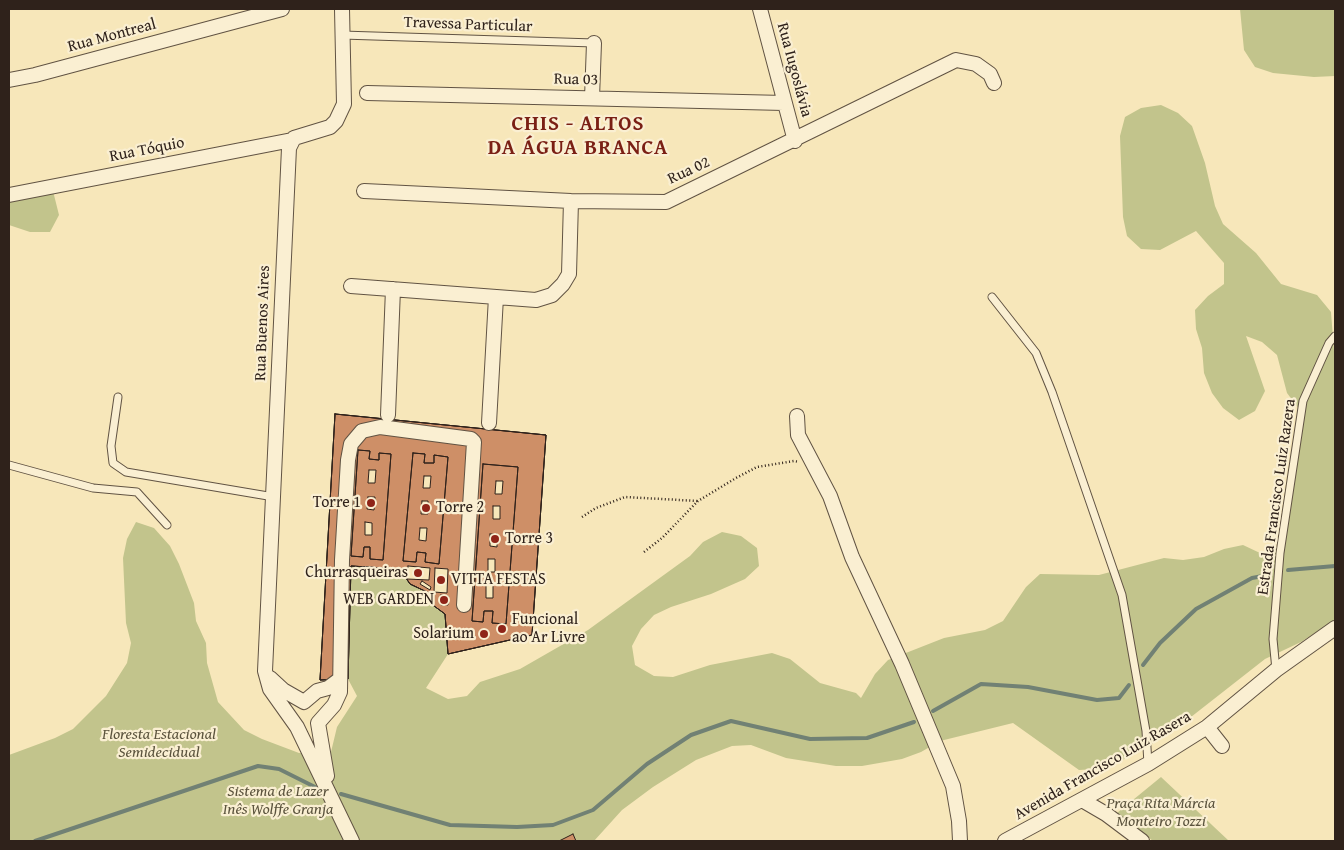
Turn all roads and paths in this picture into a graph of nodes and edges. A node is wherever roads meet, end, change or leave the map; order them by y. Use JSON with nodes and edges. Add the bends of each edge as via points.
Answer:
{"nodes":[{"id":1,"x":282,"y":9,"type":"edge"},
{"id":2,"x":342,"y":9,"type":"edge"},
{"id":3,"x":760,"y":9,"type":"edge"},
{"id":4,"x":342,"y":35,"type":"junction"},
{"id":5,"x":594,"y":42,"type":"joint"},
{"id":6,"x":9,"y":80,"type":"edge"},
{"id":7,"x":994,"y":83,"type":"dead end"},
{"id":8,"x":367,"y":93,"type":"dead end"},
{"id":9,"x":592,"y":98,"type":"junction"},
{"id":10,"x":784,"y":104,"type":"junction"},
{"id":11,"x":292,"y":140,"type":"junction"},
{"id":12,"x":795,"y":141,"type":"junction"},
{"id":13,"x":364,"y":191,"type":"dead end"},
{"id":14,"x":9,"y":195,"type":"edge"},
{"id":15,"x":571,"y":201,"type":"junction"},
{"id":16,"x":351,"y":286,"type":"dead end"},
{"id":17,"x":393,"y":289,"type":"junction"},
{"id":18,"x":496,"y":297,"type":"junction"},
{"id":19,"x":992,"y":297,"type":"dead end"},
{"id":20,"x":1335,"y":336,"type":"edge"},
{"id":21,"x":118,"y":397,"type":"dead end"},
{"id":22,"x":388,"y":415,"type":"dead end"},
{"id":23,"x":797,"y":416,"type":"dead end"},
{"id":24,"x":490,"y":423,"type":"dead end"},
{"id":25,"x":9,"y":465,"type":"edge"},
{"id":26,"x":819,"y":474,"type":"junction"},
{"id":27,"x":274,"y":497,"type":"junction"},
{"id":28,"x":698,"y":501,"type":"junction"},
{"id":29,"x":582,"y":517,"type":"dead end"},
{"id":30,"x":167,"y":525,"type":"dead end"},
{"id":31,"x":644,"y":552,"type":"dead end"},
{"id":32,"x":464,"y":605,"type":"dead end"},
{"id":33,"x":1335,"y":628,"type":"edge"},
{"id":34,"x":1276,"y":670,"type":"junction"},
{"id":35,"x":265,"y":671,"type":"junction"},
{"id":36,"x":340,"y":679,"type":"junction"},
{"id":37,"x":304,"y":702,"type":"junction"},
{"id":38,"x":293,"y":721,"type":"junction"},
{"id":39,"x":318,"y":723,"type":"junction"},
{"id":40,"x":1207,"y":727,"type":"junction"},
{"id":41,"x":1222,"y":746,"type":"dead end"},
{"id":42,"x":1148,"y":764,"type":"junction"},
{"id":43,"x":331,"y":795,"type":"junction"},
{"id":44,"x":1082,"y":800,"type":"junction"},
{"id":45,"x":352,"y":841,"type":"edge"},
{"id":46,"x":960,"y":841,"type":"edge"},
{"id":47,"x":1005,"y":841,"type":"edge"},
{"id":48,"x":1142,"y":841,"type":"edge"}],
"edges":[{"from":1,"to":6,"type":"street","name":"Rua Montreal"},
{"from":2,"to":4,"type":"street"},
{"from":3,"to":10,"type":"street","name":"Rua Iugoslávia"},
{"from":4,"to":5,"type":"lane","name":"Travessa Particular"},
{"from":4,"to":11,"type":"street","via":[[344,95],[336,121],[330,128]]},
{"from":5,"to":9,"type":"street"},
{"from":7,"to":12,"type":"street","name":"Rua 02","via":[[990,74],[976,64],[956,60]]},
{"from":8,"to":9,"type":"street","name":"Rua 03"},
{"from":9,"to":10,"type":"street","name":"Rua 03"},
{"from":10,"to":12,"type":"street","name":"Rua Iugoslávia"},
{"from":11,"to":14,"type":"street","name":"Rua Tóquio"},
{"from":11,"to":27,"type":"street","name":"Rua Buenos Aires","via":[[280,296]]},
{"from":12,"to":15,"type":"street","name":"Rua 02","via":[[666,202]]},
{"from":13,"to":15,"type":"street","name":"Rua 02"},
{"from":15,"to":18,"type":"street","via":[[569,274],[563,284],[552,295],[536,300]]},
{"from":16,"to":17,"type":"street"},
{"from":17,"to":18,"type":"street"},
{"from":17,"to":22,"type":"street"},
{"from":18,"to":24,"type":"street"},
{"from":19,"to":42,"type":"lane","via":[[1036,353],[1122,595],[1146,731]]},
{"from":20,"to":34,"type":"lane","name":"Estrada Francisco Luiz Razera","via":[[1303,402],[1280,553],[1273,639]]},
{"from":21,"to":27,"type":"lane","via":[[113,464],[126,472]]},
{"from":23,"to":26,"type":"street","via":[[798,434]]},
{"from":25,"to":30,"type":"lane","via":[[93,488],[138,492]]},
{"from":26,"to":28,"type":"path","via":[[806,464],[794,461],[757,467]]},
{"from":26,"to":46,"type":"street","via":[[953,786],[960,821]]},
{"from":27,"to":35,"type":"street","name":"Rua Buenos Aires"},
{"from":28,"to":29,"type":"path","via":[[625,497]]},
{"from":28,"to":31,"type":"path"},
{"from":32,"to":36,"type":"street","via":[[474,442],[380,427],[362,431],[351,444],[348,460]]},
{"from":33,"to":34,"type":"street","name":"Avenida Francisco Luiz Rasera"},
{"from":34,"to":40,"type":"street","name":"Avenida Francisco Luiz Rasera"},
{"from":35,"to":37,"type":"street","name":"Rua Buenos Aires","via":[[282,690]]},
{"from":35,"to":38,"type":"street","name":"Rua Buenos Aires","via":[[270,689]]},
{"from":36,"to":37,"type":"street","via":[[328,688],[316,691]]},
{"from":36,"to":39,"type":"street","via":[[340,692],[334,705]]},
{"from":37,"to":38,"type":"street","via":[[294,709]]},
{"from":37,"to":39,"type":"street","name":"Rua Buenos Aires","via":[[313,703],[319,710]]},
{"from":38,"to":39,"type":"street","via":[[307,730]]},
{"from":38,"to":43,"type":"street","name":"Rua Buenos Aires"},
{"from":39,"to":43,"type":"street","name":"Rua Buenos Aires"},
{"from":40,"to":41,"type":"street"},
{"from":40,"to":42,"type":"street","name":"Avenida Francisco Luiz Rasera"},
{"from":42,"to":44,"type":"street","name":"Avenida Francisco Luiz Rasera"},
{"from":43,"to":45,"type":"street","name":"Rua Buenos Aires"},
{"from":44,"to":47,"type":"street","name":"Avenida Francisco Luiz Rasera"},
{"from":44,"to":48,"type":"street"}]}
